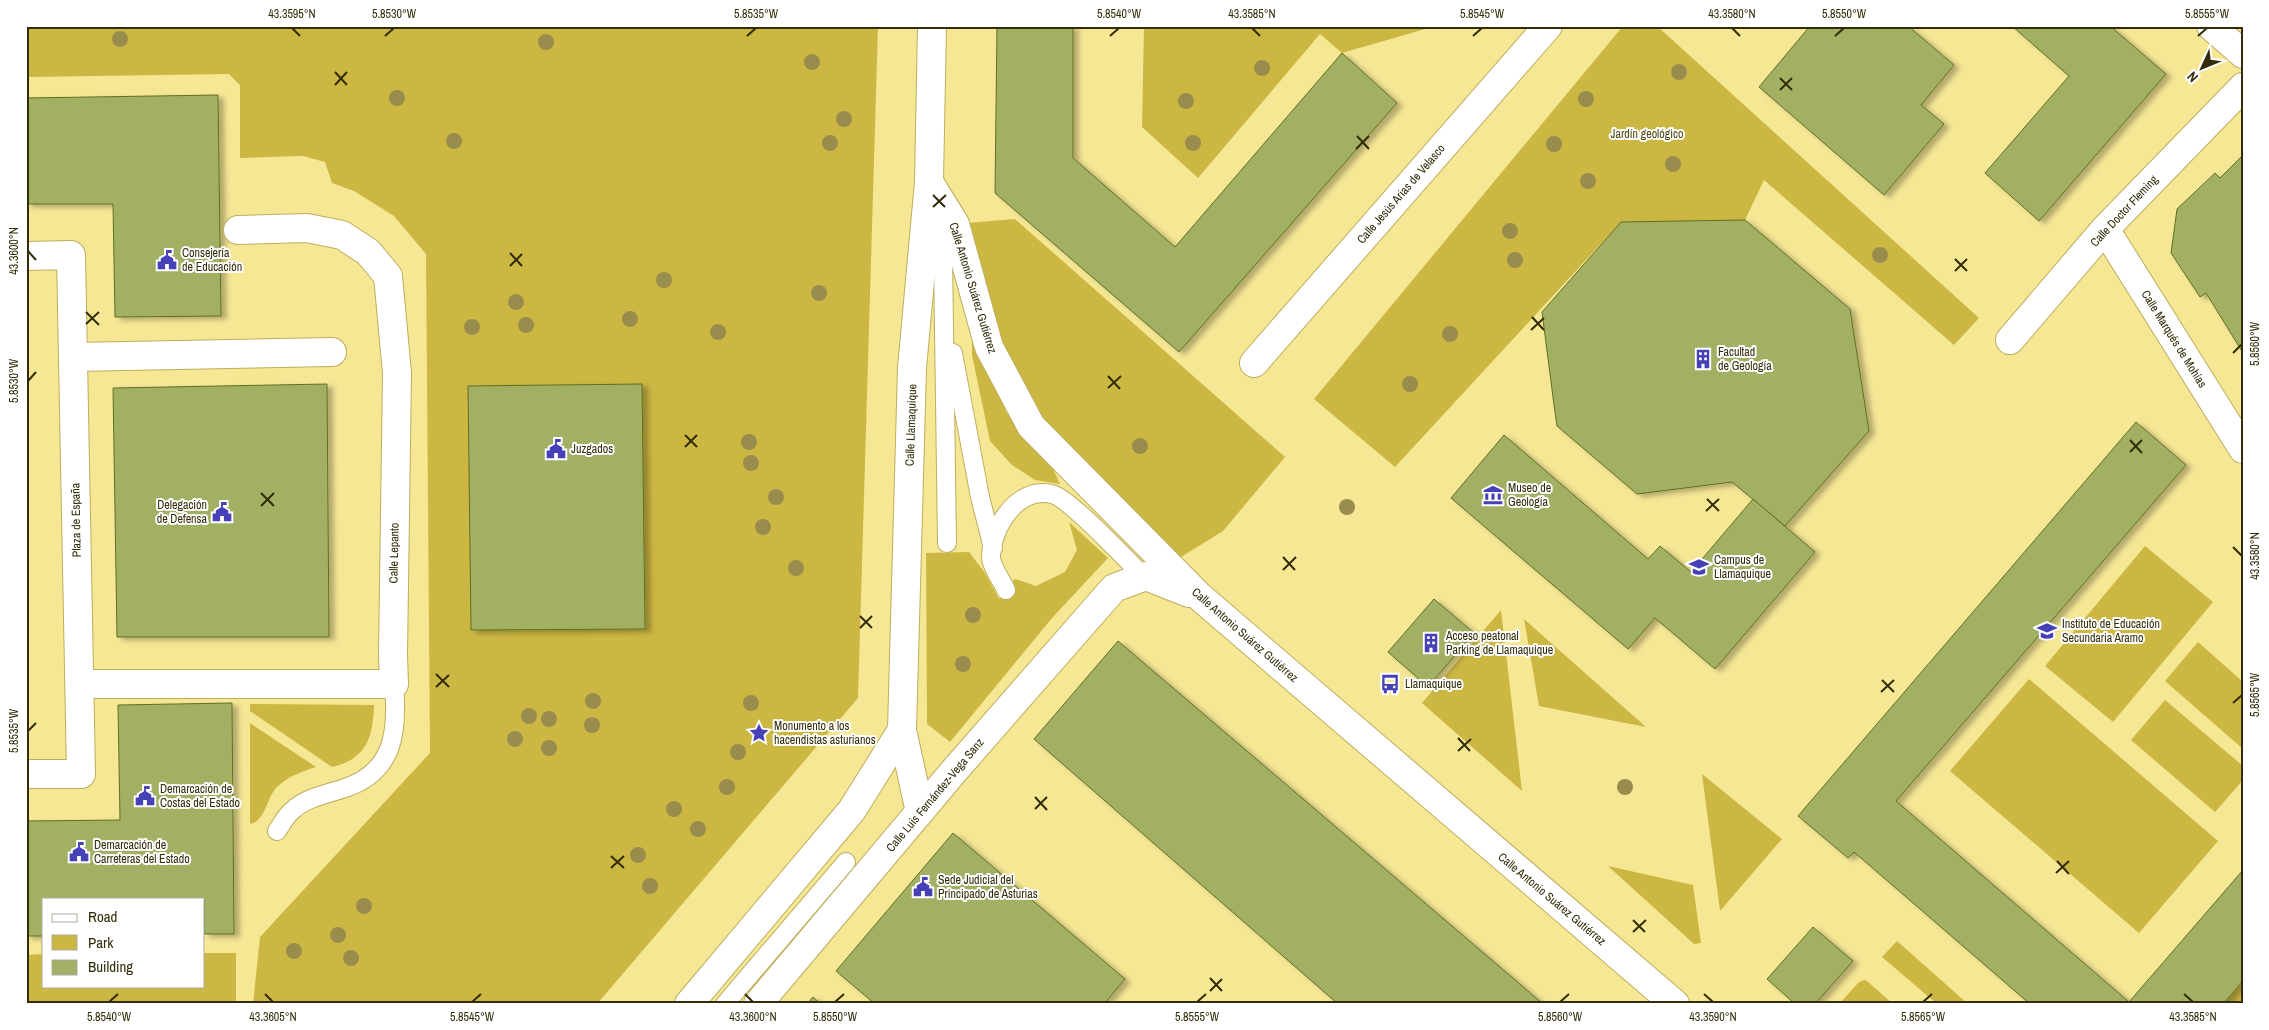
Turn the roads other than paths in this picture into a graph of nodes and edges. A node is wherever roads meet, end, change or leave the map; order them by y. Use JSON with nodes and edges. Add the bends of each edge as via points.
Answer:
{"nodes":[{"id":1,"x":932,"y":26,"type":"edge"},
{"id":2,"x":1548,"y":26,"type":"edge"},
{"id":3,"x":2211,"y":26,"type":"edge"},
{"id":4,"x":2243,"y":54,"type":"edge"},
{"id":5,"x":2243,"y":86,"type":"edge"},
{"id":6,"x":929,"y":182,"type":"junction"},
{"id":7,"x":2105,"y":229,"type":"junction"},
{"id":8,"x":238,"y":230,"type":"dead end"},
{"id":9,"x":26,"y":256,"type":"edge"},
{"id":10,"x":943,"y":301,"type":"junction"},
{"id":11,"x":2010,"y":340,"type":"dead end"},
{"id":12,"x":332,"y":352,"type":"dead end"},
{"id":13,"x":72,"y":357,"type":"junction"},
{"id":14,"x":1254,"y":363,"type":"dead end"},
{"id":15,"x":2243,"y":449,"type":"edge"},
{"id":16,"x":947,"y":544,"type":"dead end"},
{"id":17,"x":993,"y":549,"type":"junction"},
{"id":18,"x":1144,"y":577,"type":"junction"},
{"id":19,"x":1006,"y":590,"type":"dead end"},
{"id":20,"x":1200,"y":597,"type":"junction"},
{"id":21,"x":80,"y":684,"type":"junction"},
{"id":22,"x":394,"y":684,"type":"junction"},
{"id":23,"x":902,"y":730,"type":"junction"},
{"id":24,"x":26,"y":774,"type":"edge"},
{"id":25,"x":920,"y":812,"type":"junction"},
{"id":26,"x":277,"y":831,"type":"dead end"},
{"id":27,"x":846,"y":862,"type":"dead end"},
{"id":28,"x":690,"y":1004,"type":"edge"},
{"id":29,"x":725,"y":1004,"type":"edge"},
{"id":30,"x":758,"y":1004,"type":"edge"},
{"id":31,"x":1675,"y":1004,"type":"edge"}],
"edges":[{"from":1,"to":6,"type":"street","name":"Calle Llamaquique"},
{"from":2,"to":14,"type":"street","name":"Calle Jesús Arias de Velasco"},
{"from":3,"to":4,"type":"street"},
{"from":5,"to":7,"type":"street","name":"Calle Doctor Fleming"},
{"from":6,"to":10,"type":"lane","via":[[943,257]]},
{"from":6,"to":20,"type":"street","name":"Calle Antonio Suárez Gutiérrez","via":[[955,224],[989,347],[1031,426]]},
{"from":6,"to":23,"type":"street","name":"Calle Llamaquique","via":[[912,368]]},
{"from":7,"to":11,"type":"street","name":"Calle Doctor Fleming"},
{"from":7,"to":15,"type":"street","name":"Calle Marqués de Mohías"},
{"from":8,"to":22,"type":"street","name":"Calle Lepanto","via":[[307,228],[342,235],[368,252],[388,276],[397,373]]},
{"from":9,"to":13,"type":"street","name":"Plaza de España","via":[[70,255]]},
{"from":10,"to":16,"type":"lane"},
{"from":10,"to":17,"type":"lane","via":[[980,498]]},
{"from":12,"to":13,"type":"street"},
{"from":13,"to":21,"type":"street","name":"Plaza de España"},
{"from":17,"to":18,"type":"lane","via":[[1004,516],[1020,500],[1036,494],[1053,494],[1070,506]]},
{"from":17,"to":19,"type":"lane","via":[[991,560]]},
{"from":18,"to":20,"type":"street"},
{"from":18,"to":25,"type":"street","name":"Calle Luis Fernández-Vega Sanz","via":[[1114,588]]},
{"from":20,"to":31,"type":"street","name":"Calle Antonio Suárez Gutiérrez"},
{"from":21,"to":22,"type":"street"},
{"from":21,"to":24,"type":"street","name":"Plaza de España","via":[[81,774]]},
{"from":22,"to":26,"type":"lane","via":[[397,713],[388,755],[359,784],[303,802],[291,811]]},
{"from":23,"to":25,"type":"street","name":"Calle Llamaquique"},
{"from":23,"to":28,"type":"street","via":[[852,810]]},
{"from":25,"to":30,"type":"street","name":"Calle Luis Fernández-Vega Sanz"},
{"from":27,"to":29,"type":"lane"}]}
